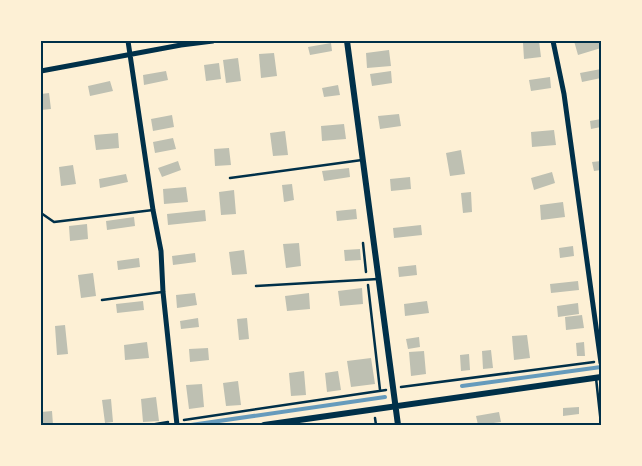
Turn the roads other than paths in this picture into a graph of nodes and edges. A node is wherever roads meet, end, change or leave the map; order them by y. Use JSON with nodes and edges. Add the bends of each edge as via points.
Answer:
{"nodes":[{"id":1,"x":128,"y":41,"type":"edge"},
{"id":2,"x":213,"y":41,"type":"edge"},
{"id":3,"x":347,"y":41,"type":"edge"},
{"id":4,"x":553,"y":41,"type":"edge"},
{"id":5,"x":130,"y":55,"type":"junction"},
{"id":6,"x":41,"y":71,"type":"edge"},
{"id":7,"x":364,"y":160,"type":"junction"},
{"id":8,"x":230,"y":178,"type":"dead end"},
{"id":9,"x":152,"y":210,"type":"junction"},
{"id":10,"x":41,"y":213,"type":"edge"},
{"id":11,"x":380,"y":279,"type":"junction"},
{"id":12,"x":256,"y":286,"type":"dead end"},
{"id":13,"x":163,"y":292,"type":"junction"},
{"id":14,"x":102,"y":300,"type":"dead end"},
{"id":15,"x":601,"y":362,"type":"edge"},
{"id":16,"x":598,"y":377,"type":"edge"},
{"id":17,"x":396,"y":406,"type":"junction"},
{"id":18,"x":303,"y":422,"type":"edge"},
{"id":19,"x":177,"y":423,"type":"edge"},
{"id":20,"x":601,"y":424,"type":"edge"},
{"id":21,"x":264,"y":425,"type":"edge"},
{"id":22,"x":398,"y":425,"type":"edge"}],
"edges":[{"from":1,"to":5,"type":"street"},
{"from":2,"to":5,"type":"street"},
{"from":3,"to":7,"type":"street"},
{"from":4,"to":15,"type":"street","via":[[564,94]]},
{"from":5,"to":6,"type":"street"},
{"from":5,"to":9,"type":"street"},
{"from":7,"to":8,"type":"lane"},
{"from":7,"to":11,"type":"street"},
{"from":9,"to":10,"type":"lane","via":[[54,222]]},
{"from":9,"to":13,"type":"street","via":[[161,251]]},
{"from":11,"to":12,"type":"lane"},
{"from":11,"to":17,"type":"street"},
{"from":13,"to":14,"type":"lane"},
{"from":13,"to":19,"type":"street"},
{"from":16,"to":17,"type":"street"},
{"from":16,"to":20,"type":"lane"},
{"from":17,"to":18,"type":"street"},
{"from":17,"to":22,"type":"street"},
{"from":18,"to":21,"type":"street"}]}
